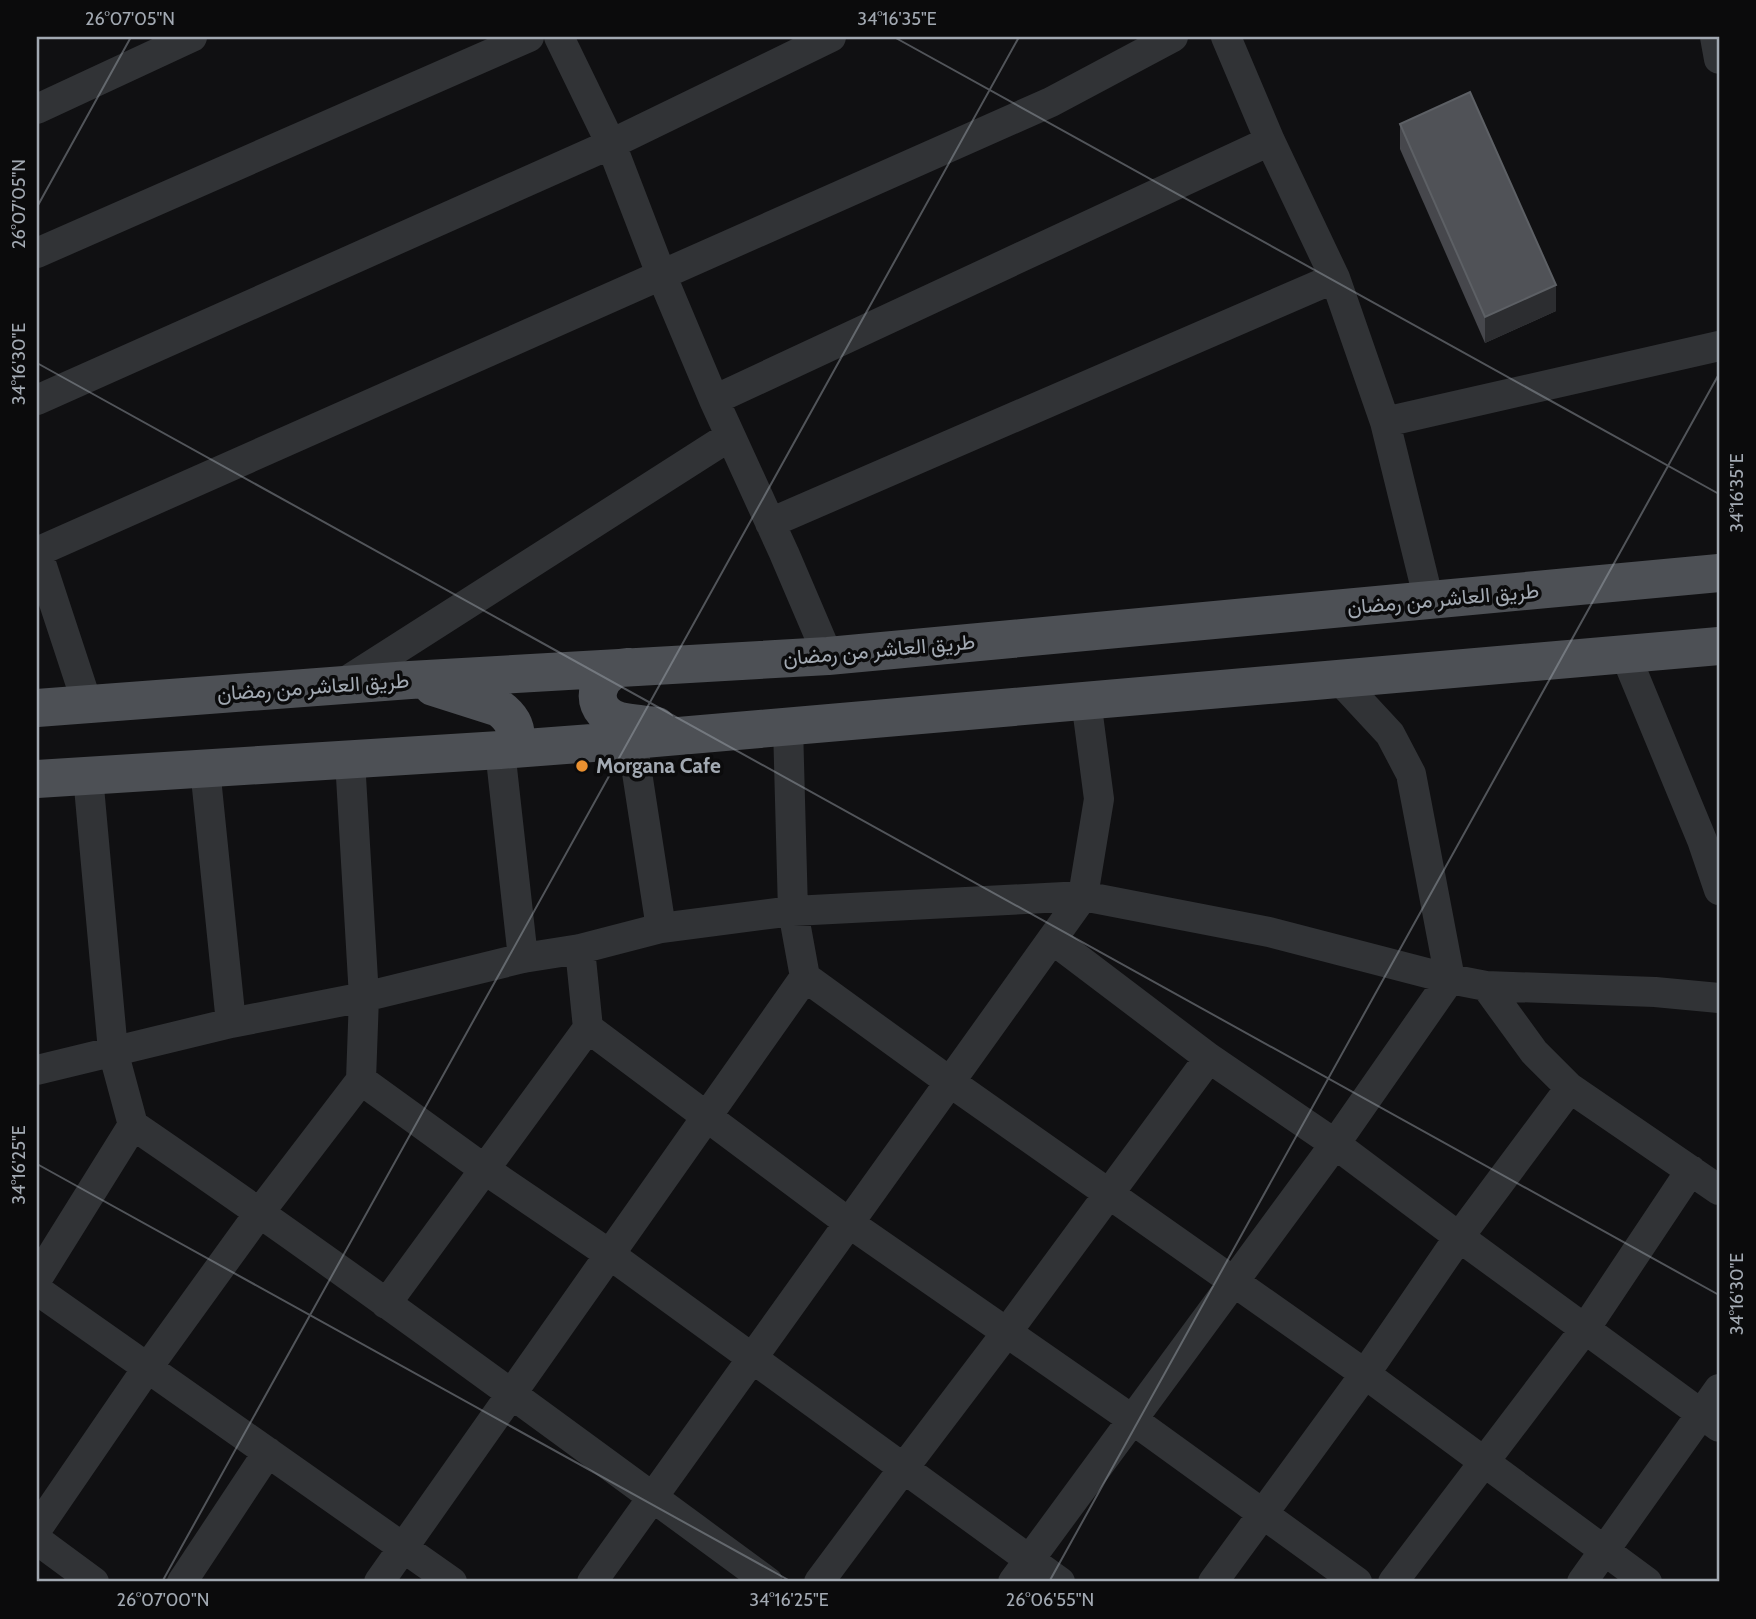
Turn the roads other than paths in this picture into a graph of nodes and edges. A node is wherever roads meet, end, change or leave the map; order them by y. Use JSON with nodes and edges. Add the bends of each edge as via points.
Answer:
{"nodes":[{"id":1,"x":192,"y":37,"type":"edge"},
{"id":2,"x":529,"y":37,"type":"edge"},
{"id":3,"x":559,"y":37,"type":"edge"},
{"id":4,"x":831,"y":37,"type":"edge"},
{"id":5,"x":1172,"y":37,"type":"edge"},
{"id":6,"x":1226,"y":37,"type":"edge"},
{"id":7,"x":1715,"y":37,"type":"edge"},
{"id":8,"x":1719,"y":58,"type":"edge"},
{"id":9,"x":37,"y":109,"type":"edge"},
{"id":10,"x":1270,"y":141,"type":"junction"},
{"id":11,"x":611,"y":144,"type":"junction"},
{"id":12,"x":37,"y":253,"type":"edge"},
{"id":13,"x":661,"y":274,"type":"junction"},
{"id":14,"x":1335,"y":278,"type":"junction"},
{"id":15,"x":1719,"y":346,"type":"edge"},
{"id":16,"x":37,"y":400,"type":"edge"},
{"id":17,"x":714,"y":400,"type":"junction"},
{"id":18,"x":1385,"y":422,"type":"junction"},
{"id":19,"x":730,"y":436,"type":"junction"},
{"id":20,"x":770,"y":523,"type":"junction"},
{"id":21,"x":37,"y":552,"type":"edge"},
{"id":22,"x":1719,"y":573,"type":"edge"},
{"id":23,"x":1429,"y":601,"type":"junction"},
{"id":24,"x":1719,"y":646,"type":"edge"},
{"id":25,"x":1625,"y":654,"type":"junction"},
{"id":26,"x":828,"y":656,"type":"junction"},
{"id":27,"x":628,"y":667,"type":"junction"},
{"id":28,"x":1338,"y":678,"type":"junction"},
{"id":29,"x":410,"y":680,"type":"junction"},
{"id":30,"x":342,"y":685,"type":"junction"},
{"id":31,"x":1086,"y":700,"type":"junction"},
{"id":32,"x":87,"y":703,"type":"junction"},
{"id":33,"x":37,"y":708,"type":"edge"},
{"id":34,"x":788,"y":726,"type":"junction"},
{"id":35,"x":703,"y":733,"type":"junction"},
{"id":36,"x":632,"y":740,"type":"junction"},
{"id":37,"x":507,"y":749,"type":"junction"},
{"id":38,"x":350,"y":760,"type":"junction"},
{"id":39,"x":205,"y":768,"type":"junction"},
{"id":40,"x":88,"y":776,"type":"junction"},
{"id":41,"x":37,"y":779,"type":"edge"},
{"id":42,"x":1719,"y":890,"type":"edge"},
{"id":43,"x":1083,"y":896,"type":"junction"},
{"id":44,"x":793,"y":911,"type":"junction"},
{"id":45,"x":661,"y":928,"type":"junction"},
{"id":46,"x":1052,"y":939,"type":"junction"},
{"id":47,"x":580,"y":950,"type":"junction"},
{"id":48,"x":523,"y":958,"type":"junction"},
{"id":49,"x":805,"y":977,"type":"junction"},
{"id":50,"x":1450,"y":979,"type":"junction"},
{"id":51,"x":1486,"y":986,"type":"junction"},
{"id":52,"x":365,"y":996,"type":"junction"},
{"id":53,"x":1719,"y":998,"type":"edge"},
{"id":54,"x":231,"y":1023,"type":"junction"},
{"id":55,"x":588,"y":1028,"type":"junction"},
{"id":56,"x":113,"y":1051,"type":"junction"},
{"id":57,"x":1209,"y":1058,"type":"junction"},
{"id":58,"x":37,"y":1070,"type":"edge"},
{"id":59,"x":361,"y":1080,"type":"junction"},
{"id":60,"x":950,"y":1082,"type":"junction"},
{"id":61,"x":1570,"y":1088,"type":"junction"},
{"id":62,"x":708,"y":1116,"type":"junction"},
{"id":63,"x":133,"y":1125,"type":"junction"},
{"id":64,"x":1335,"y":1144,"type":"junction"},
{"id":65,"x":484,"y":1169,"type":"junction"},
{"id":66,"x":1691,"y":1170,"type":"junction"},
{"id":67,"x":1719,"y":1190,"type":"edge"},
{"id":68,"x":1108,"y":1193,"type":"junction"},
{"id":69,"x":260,"y":1212,"type":"junction"},
{"id":70,"x":849,"y":1223,"type":"junction"},
{"id":71,"x":1459,"y":1237,"type":"junction"},
{"id":72,"x":609,"y":1254,"type":"junction"},
{"id":73,"x":37,"y":1279,"type":"edge"},
{"id":74,"x":1233,"y":1281,"type":"junction"},
{"id":75,"x":37,"y":1290,"type":"edge"},
{"id":76,"x":386,"y":1304,"type":"junction"},
{"id":77,"x":1585,"y":1329,"type":"junction"},
{"id":78,"x":1007,"y":1332,"type":"junction"},
{"id":79,"x":752,"y":1358,"type":"junction"},
{"id":80,"x":148,"y":1367,"type":"junction"},
{"id":81,"x":1366,"y":1374,"type":"junction"},
{"id":82,"x":1719,"y":1389,"type":"edge"},
{"id":83,"x":513,"y":1394,"type":"junction"},
{"id":84,"x":1133,"y":1420,"type":"junction"},
{"id":85,"x":1710,"y":1421,"type":"edge"},
{"id":86,"x":268,"y":1452,"type":"junction"},
{"id":87,"x":1484,"y":1461,"type":"junction"},
{"id":88,"x":903,"y":1468,"type":"junction"},
{"id":89,"x":653,"y":1498,"type":"junction"},
{"id":90,"x":1262,"y":1513,"type":"junction"},
{"id":91,"x":37,"y":1530,"type":"edge"},
{"id":92,"x":37,"y":1540,"type":"edge"},
{"id":93,"x":402,"y":1548,"type":"junction"},
{"id":94,"x":1604,"y":1552,"type":"junction"},
{"id":95,"x":1022,"y":1571,"type":"edge"},
{"id":96,"x":94,"y":1582,"type":"edge"},
{"id":97,"x":182,"y":1582,"type":"edge"},
{"id":98,"x":379,"y":1582,"type":"edge"},
{"id":99,"x":452,"y":1582,"type":"edge"},
{"id":100,"x":592,"y":1582,"type":"edge"},
{"id":101,"x":768,"y":1582,"type":"edge"},
{"id":102,"x":819,"y":1582,"type":"edge"},
{"id":103,"x":1060,"y":1582,"type":"edge"},
{"id":104,"x":1213,"y":1582,"type":"edge"},
{"id":105,"x":1357,"y":1582,"type":"edge"},
{"id":106,"x":1392,"y":1582,"type":"edge"},
{"id":107,"x":1582,"y":1582,"type":"edge"},
{"id":108,"x":1647,"y":1582,"type":"edge"}],
"edges":[{"from":1,"to":9,"type":"street"},
{"from":2,"to":12,"type":"street"},
{"from":3,"to":11,"type":"street"},
{"from":4,"to":11,"type":"street"},
{"from":5,"to":13,"type":"street","via":[[1051,102]]},
{"from":6,"to":10,"type":"street"},
{"from":7,"to":8,"type":"street"},
{"from":10,"to":14,"type":"street"},
{"from":10,"to":17,"type":"street"},
{"from":11,"to":13,"type":"street"},
{"from":11,"to":16,"type":"street"},
{"from":13,"to":17,"type":"street"},
{"from":13,"to":21,"type":"street"},
{"from":14,"to":18,"type":"street"},
{"from":14,"to":20,"type":"street"},
{"from":15,"to":18,"type":"street"},
{"from":17,"to":19,"type":"street"},
{"from":18,"to":23,"type":"street"},
{"from":19,"to":20,"type":"street"},
{"from":19,"to":30,"type":"street"},
{"from":20,"to":26,"type":"street"},
{"from":21,"to":32,"type":"street"},
{"from":22,"to":23,"type":"main road","name":"طريق العاشر من رمضان"},
{"from":23,"to":26,"type":"main road","name":"طريق العاشر من رمضان"},
{"from":24,"to":25,"type":"main road"},
{"from":25,"to":28,"type":"main road"},
{"from":25,"to":42,"type":"street"},
{"from":26,"to":27,"type":"main road","name":"طريق العاشر من رمضان"},
{"from":27,"to":29,"type":"main road","name":"طريق العاشر من رمضان"},
{"from":27,"to":35,"type":"main road","via":[[610,672],[599,686],[600,705],[612,718]]},
{"from":28,"to":31,"type":"main road"},
{"from":28,"to":50,"type":"street","via":[[1390,734],[1411,774]]},
{"from":29,"to":30,"type":"main road","name":"طريق العاشر من رمضان"},
{"from":29,"to":37,"type":"main road","via":[[507,713],[517,739]]},
{"from":30,"to":32,"type":"main road","name":"طريق العاشر من رمضان"},
{"from":31,"to":34,"type":"main road"},
{"from":31,"to":43,"type":"street","via":[[1099,799]]},
{"from":32,"to":33,"type":"main road","name":"طريق العاشر من رمضان"},
{"from":34,"to":35,"type":"main road"},
{"from":34,"to":44,"type":"street"},
{"from":35,"to":36,"type":"main road"},
{"from":36,"to":37,"type":"main road"},
{"from":36,"to":45,"type":"street"},
{"from":37,"to":38,"type":"main road"},
{"from":37,"to":48,"type":"street"},
{"from":38,"to":39,"type":"main road"},
{"from":38,"to":52,"type":"street"},
{"from":39,"to":40,"type":"main road"},
{"from":39,"to":54,"type":"street"},
{"from":40,"to":41,"type":"main road"},
{"from":40,"to":56,"type":"street"},
{"from":43,"to":44,"type":"street"},
{"from":43,"to":46,"type":"street"},
{"from":43,"to":50,"type":"street","via":[[1269,932]]},
{"from":44,"to":45,"type":"street"},
{"from":44,"to":49,"type":"street"},
{"from":45,"to":47,"type":"street"},
{"from":46,"to":57,"type":"street"},
{"from":46,"to":60,"type":"street"},
{"from":47,"to":48,"type":"street"},
{"from":47,"to":55,"type":"street"},
{"from":48,"to":52,"type":"street"},
{"from":49,"to":60,"type":"street"},
{"from":49,"to":62,"type":"street"},
{"from":50,"to":51,"type":"street"},
{"from":50,"to":64,"type":"street"},
{"from":51,"to":53,"type":"street"},
{"from":51,"to":61,"type":"street","via":[[1534,1052]]},
{"from":52,"to":54,"type":"street"},
{"from":52,"to":59,"type":"street"},
{"from":54,"to":56,"type":"street"},
{"from":55,"to":62,"type":"street"},
{"from":55,"to":65,"type":"street"},
{"from":56,"to":58,"type":"street"},
{"from":56,"to":63,"type":"street"},
{"from":57,"to":64,"type":"street"},
{"from":57,"to":68,"type":"street"},
{"from":59,"to":65,"type":"street"},
{"from":59,"to":69,"type":"street"},
{"from":60,"to":68,"type":"street"},
{"from":60,"to":70,"type":"street"},
{"from":61,"to":66,"type":"street"},
{"from":61,"to":71,"type":"street"},
{"from":62,"to":70,"type":"street"},
{"from":62,"to":72,"type":"street"},
{"from":63,"to":69,"type":"street"},
{"from":63,"to":73,"type":"street"},
{"from":64,"to":71,"type":"street"},
{"from":64,"to":74,"type":"street"},
{"from":65,"to":72,"type":"street"},
{"from":65,"to":76,"type":"street"},
{"from":66,"to":67,"type":"street"},
{"from":66,"to":77,"type":"street"},
{"from":68,"to":74,"type":"street"},
{"from":68,"to":78,"type":"street"},
{"from":69,"to":76,"type":"street"},
{"from":69,"to":80,"type":"street"},
{"from":70,"to":78,"type":"street"},
{"from":70,"to":79,"type":"street"},
{"from":71,"to":77,"type":"street"},
{"from":71,"to":81,"type":"street"},
{"from":72,"to":79,"type":"street"},
{"from":72,"to":83,"type":"street"},
{"from":74,"to":81,"type":"street"},
{"from":74,"to":84,"type":"street"},
{"from":75,"to":80,"type":"street"},
{"from":76,"to":83,"type":"street"},
{"from":77,"to":85,"type":"street"},
{"from":77,"to":87,"type":"street"},
{"from":78,"to":84,"type":"street"},
{"from":78,"to":88,"type":"street"},
{"from":79,"to":88,"type":"street"},
{"from":79,"to":89,"type":"street"},
{"from":80,"to":86,"type":"street"},
{"from":80,"to":91,"type":"street"},
{"from":81,"to":87,"type":"street"},
{"from":81,"to":90,"type":"street"},
{"from":82,"to":85,"type":"street"},
{"from":83,"to":89,"type":"street"},
{"from":83,"to":93,"type":"street"},
{"from":84,"to":90,"type":"street"},
{"from":84,"to":95,"type":"street"},
{"from":85,"to":94,"type":"street"},
{"from":86,"to":93,"type":"street"},
{"from":86,"to":97,"type":"street"},
{"from":87,"to":94,"type":"street"},
{"from":87,"to":106,"type":"street"},
{"from":88,"to":95,"type":"street"},
{"from":88,"to":102,"type":"street"},
{"from":89,"to":100,"type":"street"},
{"from":89,"to":101,"type":"street"},
{"from":90,"to":104,"type":"street"},
{"from":90,"to":105,"type":"street"},
{"from":92,"to":96,"type":"street"},
{"from":93,"to":98,"type":"street"},
{"from":93,"to":99,"type":"street"},
{"from":94,"to":107,"type":"street"},
{"from":94,"to":108,"type":"street"},
{"from":95,"to":103,"type":"street"}]}
